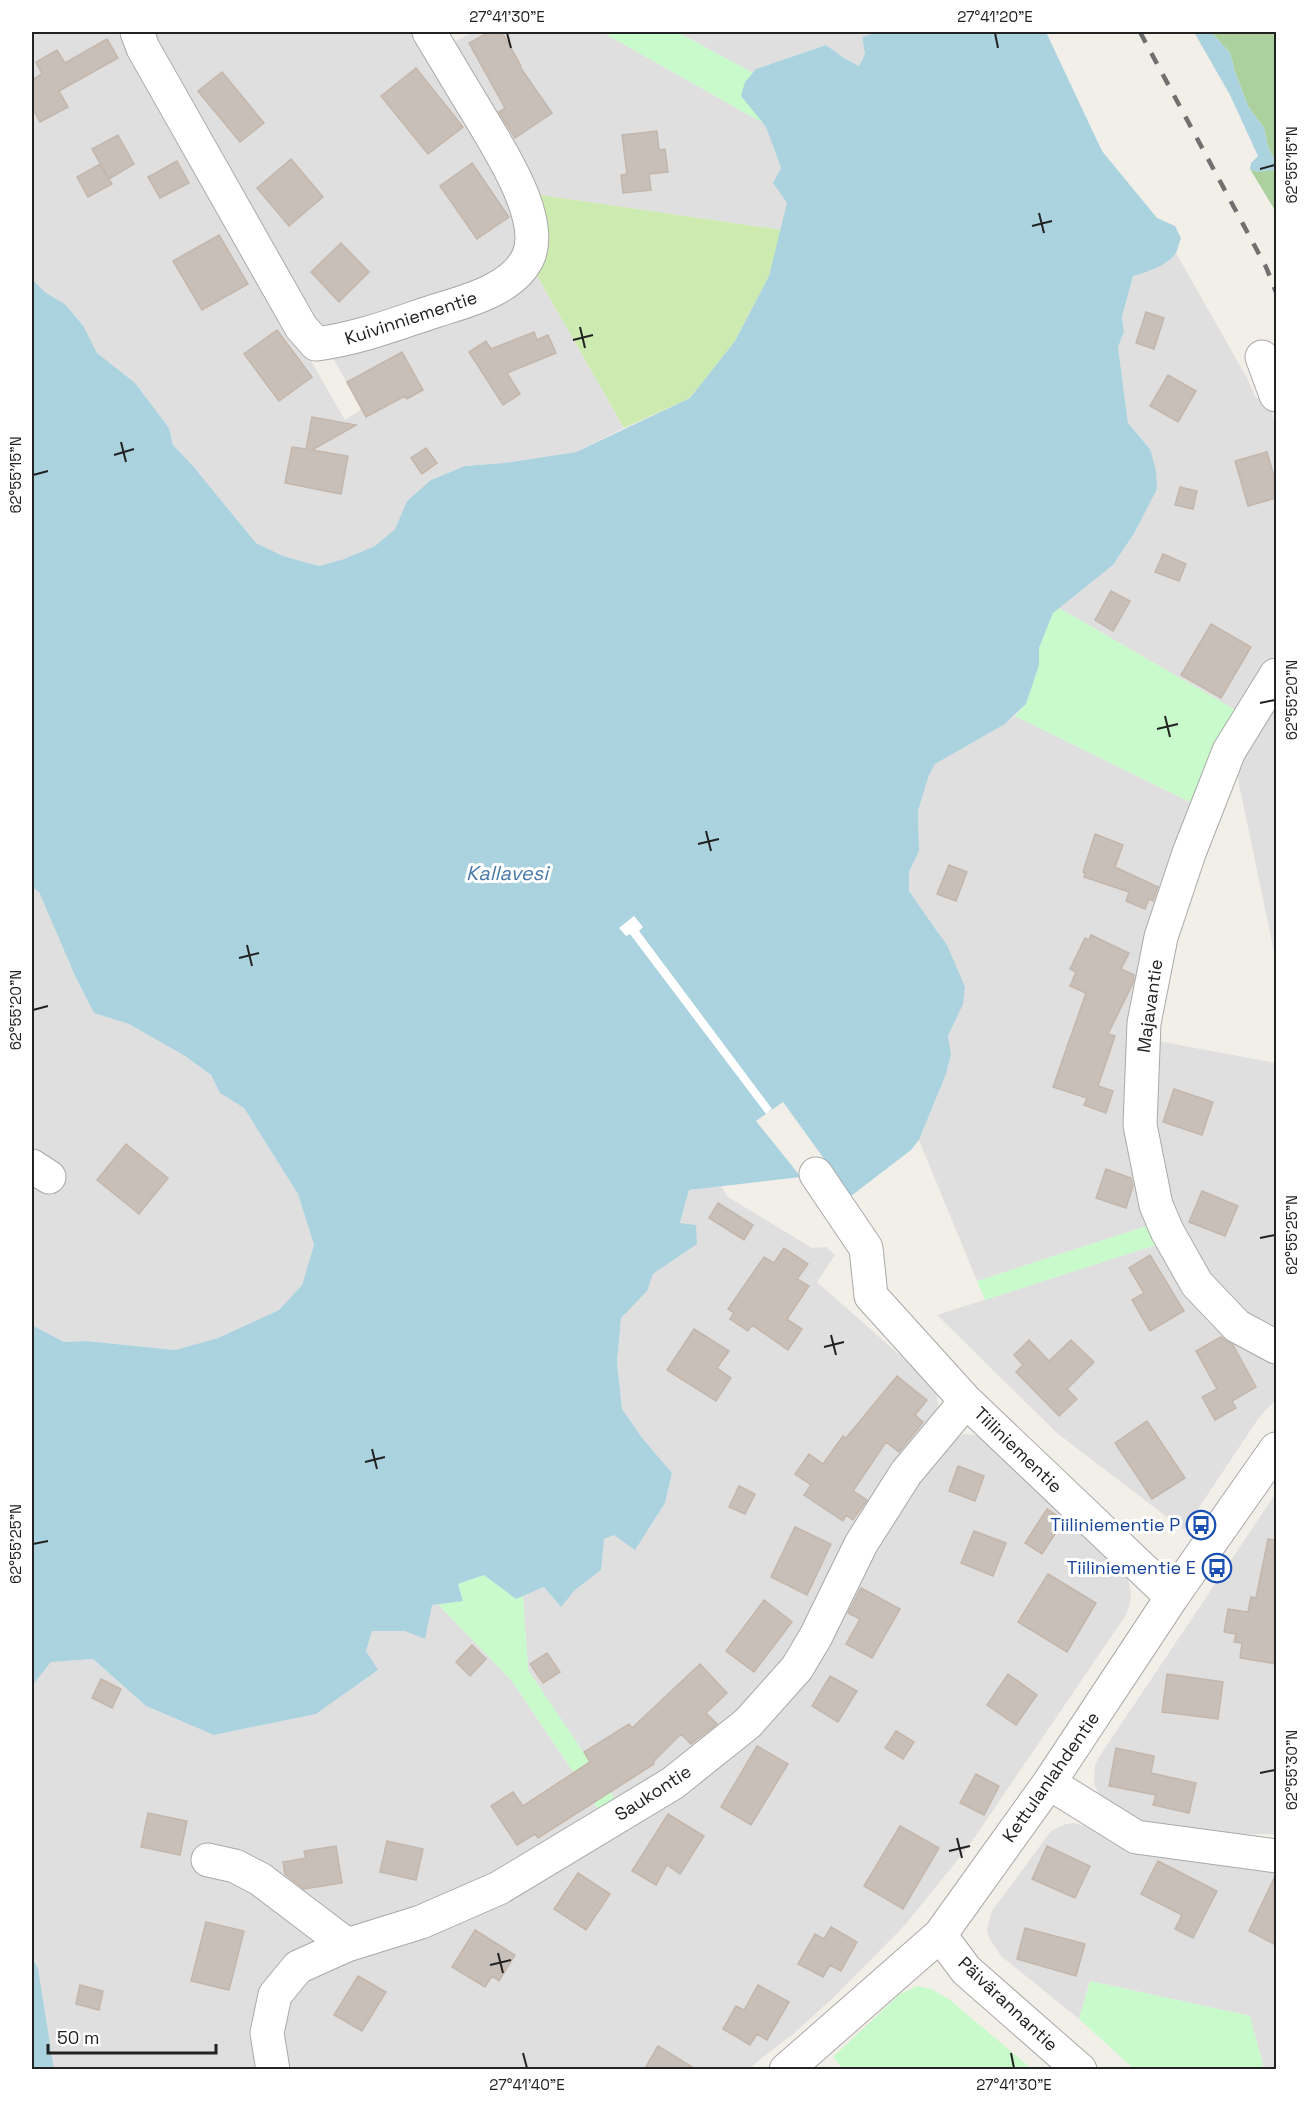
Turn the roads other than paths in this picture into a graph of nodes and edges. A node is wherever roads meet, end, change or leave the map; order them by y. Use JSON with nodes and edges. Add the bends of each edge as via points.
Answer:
{"nodes":[{"id":1,"x":137,"y":32,"type":"edge"},
{"id":2,"x":429,"y":32,"type":"edge"},
{"id":3,"x":1262,"y":357,"type":"dead end"},
{"id":4,"x":1276,"y":394,"type":"edge"},
{"id":5,"x":1276,"y":675,"type":"edge"},
{"id":6,"x":816,"y":1174,"type":"dead end"},
{"id":7,"x":1276,"y":1347,"type":"edge"},
{"id":8,"x":966,"y":1401,"type":"junction"},
{"id":9,"x":1276,"y":1449,"type":"edge"},
{"id":10,"x":1172,"y":1596,"type":"junction"},
{"id":11,"x":1049,"y":1783,"type":"junction"},
{"id":12,"x":1276,"y":1856,"type":"edge"},
{"id":13,"x":208,"y":1860,"type":"dead end"},
{"id":14,"x":940,"y":1935,"type":"junction"},
{"id":15,"x":348,"y":1945,"type":"junction"},
{"id":16,"x":273,"y":2070,"type":"edge"},
{"id":17,"x":786,"y":2070,"type":"edge"},
{"id":18,"x":1080,"y":2070,"type":"edge"}],
"edges":[{"from":1,"to":2,"type":"street","name":"Kuivinniementie","via":[[301,327],[316,344],[343,340],[484,296],[517,273],[528,256],[532,236],[513,173]]},
{"from":3,"to":4,"type":"street"},
{"from":5,"to":7,"type":"street","name":"Majavantie","via":[[1229,751],[1161,937],[1144,1023],[1140,1125],[1156,1205],[1197,1284],[1237,1326]]},
{"from":6,"to":8,"type":"street","name":"Tiiliniementie","via":[[866,1248],[871,1296]]},
{"from":8,"to":10,"type":"street","name":"Tiiliniementie"},
{"from":8,"to":15,"type":"street","name":"Saukontie","via":[[906,1473],[861,1544],[797,1668],[748,1724],[674,1783],[500,1888],[421,1922]]},
{"from":9,"to":10,"type":"street","name":"Kettulanlahdentie"},
{"from":10,"to":11,"type":"street","name":"Kettulanlahdentie"},
{"from":11,"to":12,"type":"street","via":[[1136,1837]]},
{"from":11,"to":14,"type":"street","name":"Kettulanlahdentie"},
{"from":13,"to":15,"type":"street","via":[[235,1866],[260,1879]]},
{"from":14,"to":17,"type":"street","name":"Kettulanlahdentie"},
{"from":14,"to":18,"type":"street","name":"Päivärannantie","via":[[966,1970]]},
{"from":15,"to":16,"type":"street","name":"Saukontie","via":[[298,1967],[275,1995],[267,2033]]}]}
